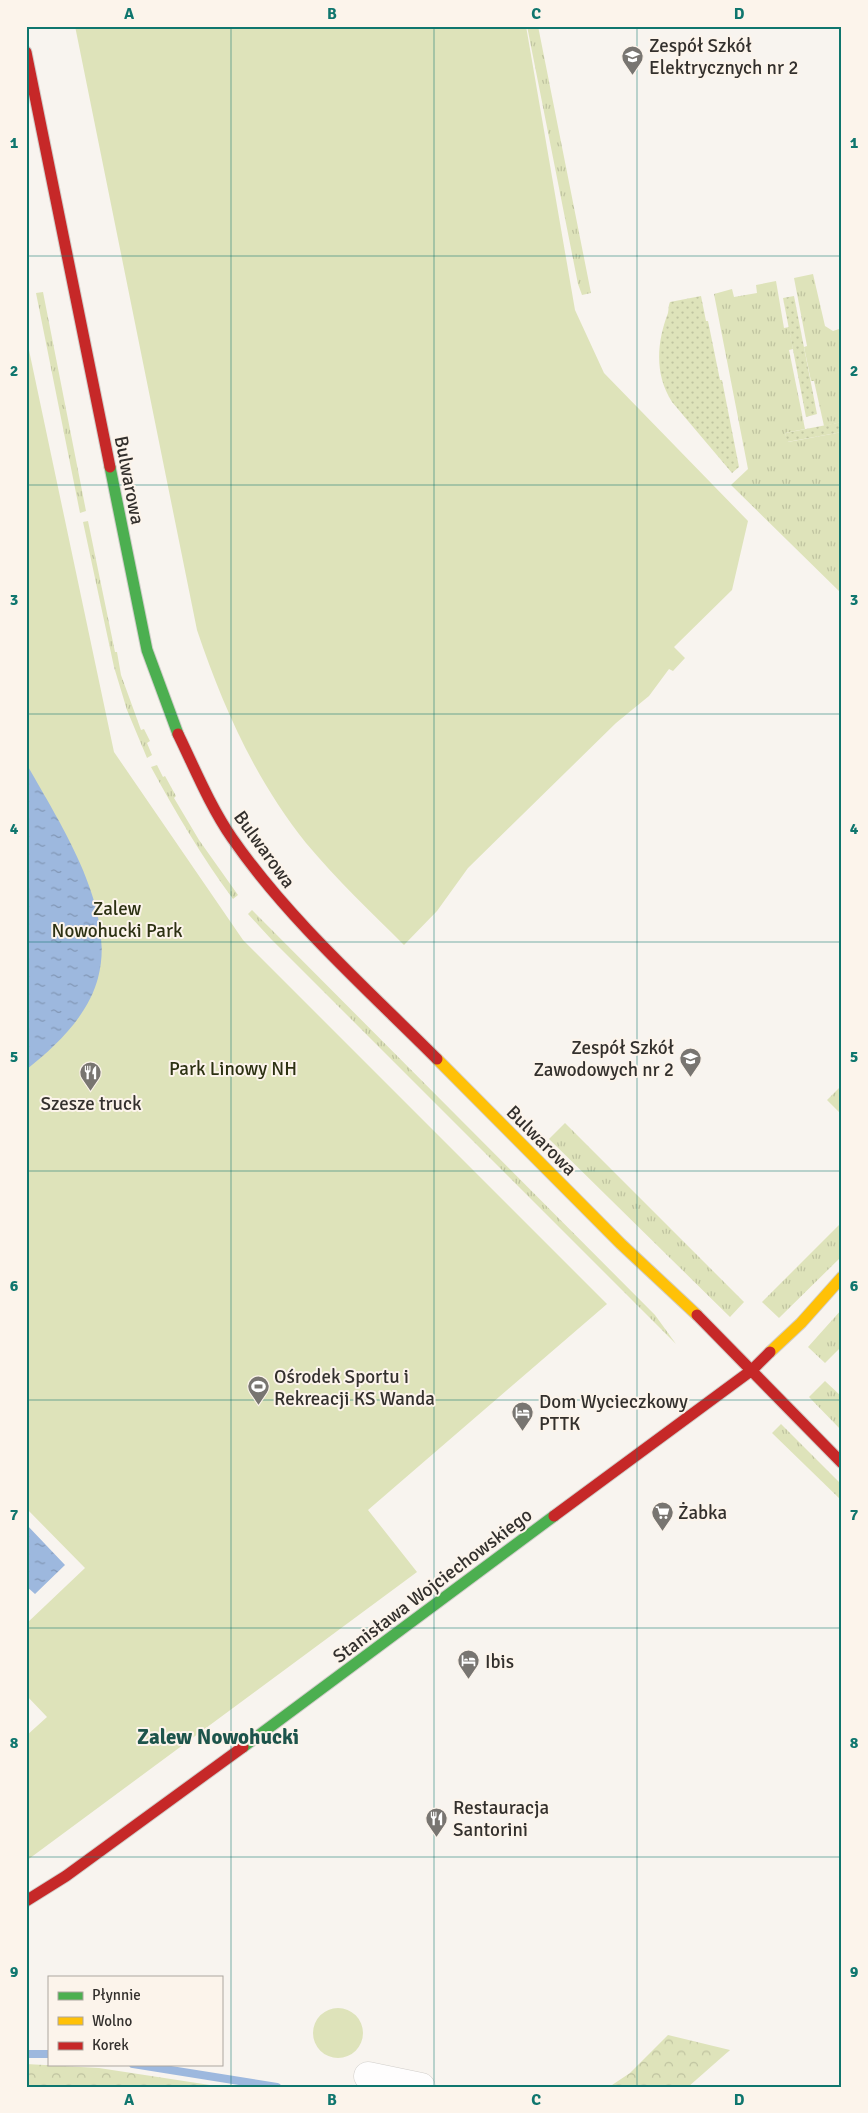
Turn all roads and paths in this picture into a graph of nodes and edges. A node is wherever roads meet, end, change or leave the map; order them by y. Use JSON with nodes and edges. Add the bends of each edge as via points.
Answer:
{"nodes":[{"id":1,"x":26,"y":52,"type":"edge"},
{"id":2,"x":842,"y":1277,"type":"edge"},
{"id":3,"x":752,"y":1370,"type":"junction"},
{"id":4,"x":842,"y":1463,"type":"edge"},
{"id":5,"x":26,"y":1901,"type":"edge"},
{"id":6,"x":368,"y":2076,"type":"dead end"},
{"id":7,"x":421,"y":2087,"type":"edge"}],
"edges":[{"from":1,"to":3,"type":"street","name":"Bulwarowa","via":[[141,625],[165,704],[206,794],[232,838],[283,904],[621,1244],[708,1324]]},
{"from":2,"to":3,"type":"street","name":"Stanisława Wojciechowskiego","via":[[801,1323]]},
{"from":3,"to":4,"type":"street","name":"Bulwarowa"},
{"from":3,"to":5,"type":"street","name":"Stanisława Wojciechowskiego","via":[[283,1718],[66,1876]]},
{"from":6,"to":7,"type":"street"}]}
